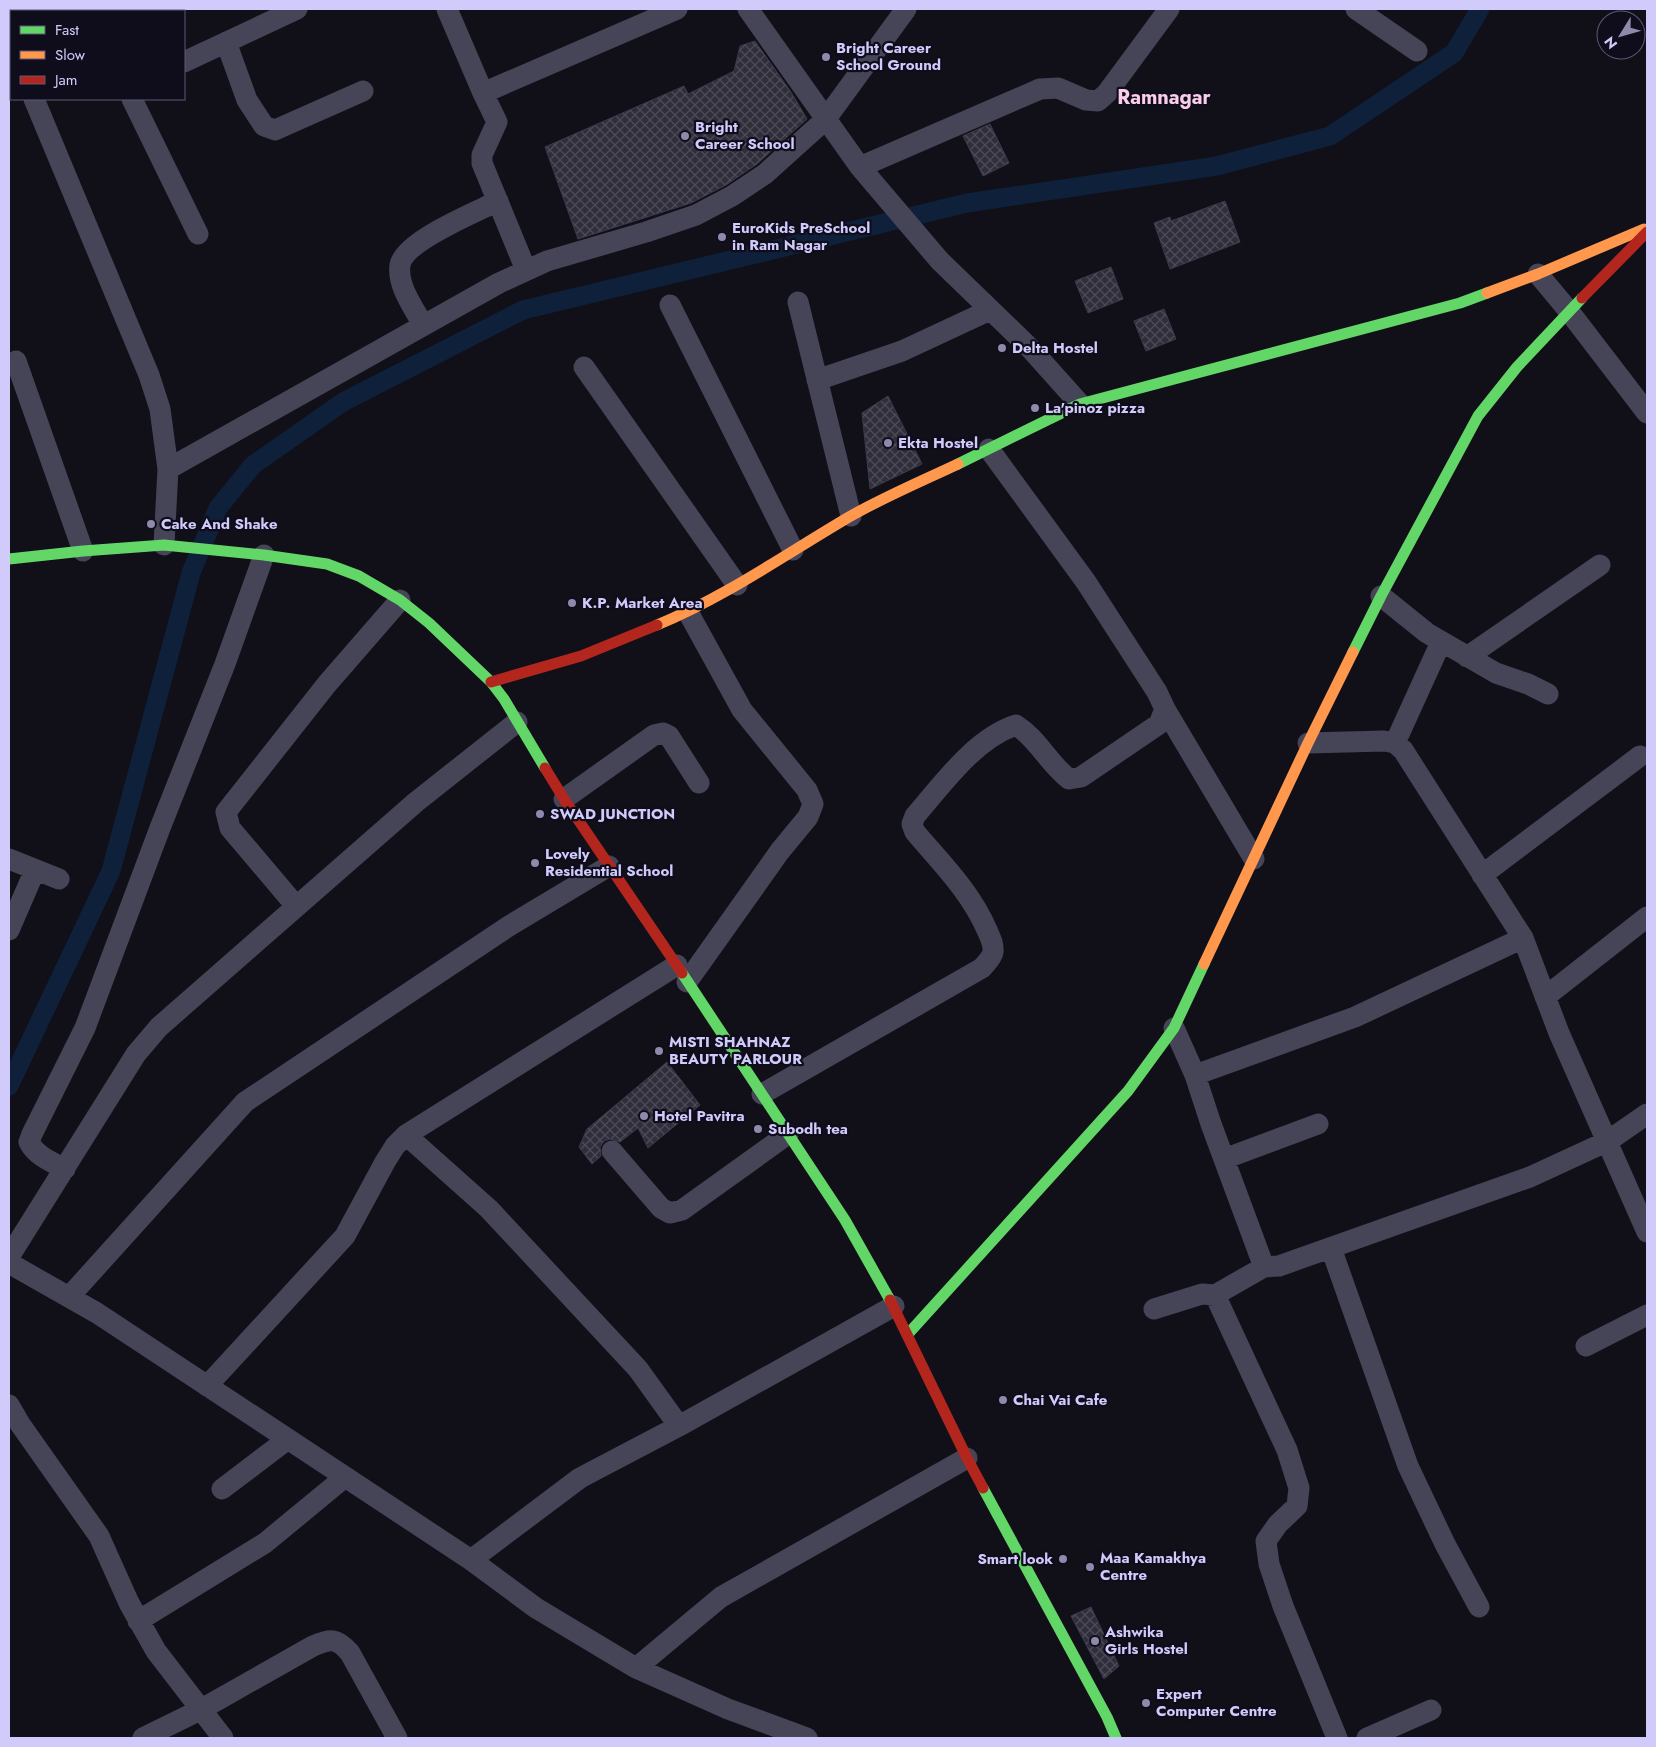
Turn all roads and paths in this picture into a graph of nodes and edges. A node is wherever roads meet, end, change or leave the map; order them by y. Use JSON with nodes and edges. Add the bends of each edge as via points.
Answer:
{"nodes":[{"id":1,"x":297,"y":9,"type":"edge"},
{"id":2,"x":447,"y":9,"type":"edge"},
{"id":3,"x":677,"y":9,"type":"edge"},
{"id":4,"x":748,"y":9,"type":"edge"},
{"id":5,"x":906,"y":9,"type":"edge"},
{"id":6,"x":1169,"y":9,"type":"edge"},
{"id":7,"x":1356,"y":9,"type":"edge"},
{"id":8,"x":226,"y":42,"type":"junction"},
{"id":9,"x":1417,"y":51,"type":"dead end"},
{"id":10,"x":185,"y":62,"type":"edge"},
{"id":11,"x":363,"y":91,"type":"dead end"},
{"id":12,"x":483,"y":93,"type":"junction"},
{"id":13,"x":34,"y":100,"type":"edge"},
{"id":14,"x":132,"y":100,"type":"edge"},
{"id":15,"x":826,"y":120,"type":"junction"},
{"id":16,"x":860,"y":167,"type":"junction"},
{"id":17,"x":498,"y":201,"type":"junction"},
{"id":18,"x":1647,"y":227,"type":"edge"},
{"id":19,"x":1647,"y":232,"type":"edge"},
{"id":20,"x":198,"y":234,"type":"dead end"},
{"id":21,"x":526,"y":270,"type":"junction"},
{"id":22,"x":1538,"y":274,"type":"junction"},
{"id":23,"x":798,"y":302,"type":"dead end"},
{"id":24,"x":670,"y":305,"type":"dead end"},
{"id":25,"x":990,"y":310,"type":"junction"},
{"id":26,"x":1568,"y":310,"type":"junction"},
{"id":27,"x":423,"y":326,"type":"junction"},
{"id":28,"x":16,"y":361,"type":"dead end"},
{"id":29,"x":584,"y":367,"type":"dead end"},
{"id":30,"x":817,"y":380,"type":"junction"},
{"id":31,"x":1080,"y":404,"type":"junction"},
{"id":32,"x":1647,"y":413,"type":"edge"},
{"id":33,"x":989,"y":449,"type":"junction"},
{"id":34,"x":168,"y":469,"type":"junction"},
{"id":35,"x":851,"y":516,"type":"junction"},
{"id":36,"x":164,"y":545,"type":"junction"},
{"id":37,"x":793,"y":550,"type":"junction"},
{"id":38,"x":83,"y":551,"type":"junction"},
{"id":39,"x":264,"y":555,"type":"junction"},
{"id":40,"x":9,"y":559,"type":"edge"},
{"id":41,"x":1600,"y":565,"type":"dead end"},
{"id":42,"x":737,"y":585,"type":"junction"},
{"id":43,"x":1381,"y":596,"type":"junction"},
{"id":44,"x":400,"y":600,"type":"junction"},
{"id":45,"x":688,"y":612,"type":"junction"},
{"id":46,"x":1441,"y":642,"type":"junction"},
{"id":47,"x":1467,"y":657,"type":"junction"},
{"id":48,"x":491,"y":682,"type":"junction"},
{"id":49,"x":1548,"y":694,"type":"dead end"},
{"id":50,"x":1164,"y":709,"type":"junction"},
{"id":51,"x":517,"y":722,"type":"junction"},
{"id":52,"x":1308,"y":743,"type":"junction"},
{"id":53,"x":1395,"y":743,"type":"junction"},
{"id":54,"x":1640,"y":756,"type":"dead end"},
{"id":55,"x":699,"y":783,"type":"dead end"},
{"id":56,"x":564,"y":799,"type":"junction"},
{"id":57,"x":9,"y":859,"type":"edge"},
{"id":58,"x":1254,"y":859,"type":"junction"},
{"id":59,"x":609,"y":866,"type":"junction"},
{"id":60,"x":35,"y":870,"type":"junction"},
{"id":61,"x":1482,"y":875,"type":"junction"},
{"id":62,"x":59,"y":879,"type":"dead end"},
{"id":63,"x":296,"y":906,"type":"junction"},
{"id":64,"x":1647,"y":917,"type":"edge"},
{"id":65,"x":9,"y":930,"type":"edge"},
{"id":66,"x":1523,"y":938,"type":"junction"},
{"id":67,"x":682,"y":973,"type":"junction"},
{"id":68,"x":1545,"y":997,"type":"junction"},
{"id":69,"x":1174,"y":1028,"type":"junction"},
{"id":70,"x":1195,"y":1075,"type":"junction"},
{"id":71,"x":762,"y":1094,"type":"junction"},
{"id":72,"x":1647,"y":1114,"type":"edge"},
{"id":73,"x":1318,"y":1124,"type":"dead end"},
{"id":74,"x":788,"y":1134,"type":"junction"},
{"id":75,"x":406,"y":1135,"type":"junction"},
{"id":76,"x":1608,"y":1141,"type":"junction"},
{"id":77,"x":612,"y":1151,"type":"dead end"},
{"id":78,"x":1224,"y":1159,"type":"junction"},
{"id":79,"x":65,"y":1169,"type":"junction"},
{"id":80,"x":1647,"y":1232,"type":"edge"},
{"id":81,"x":1331,"y":1248,"type":"junction"},
{"id":82,"x":9,"y":1257,"type":"edge"},
{"id":83,"x":9,"y":1263,"type":"edge"},
{"id":84,"x":1264,"y":1267,"type":"junction"},
{"id":85,"x":1215,"y":1295,"type":"junction"},
{"id":86,"x":69,"y":1297,"type":"junction"},
{"id":87,"x":894,"y":1306,"type":"junction"},
{"id":88,"x":1154,"y":1309,"type":"dead end"},
{"id":89,"x":1647,"y":1315,"type":"edge"},
{"id":90,"x":908,"y":1334,"type":"junction"},
{"id":91,"x":1586,"y":1346,"type":"dead end"},
{"id":92,"x":207,"y":1386,"type":"junction"},
{"id":93,"x":9,"y":1405,"type":"edge"},
{"id":94,"x":679,"y":1426,"type":"junction"},
{"id":95,"x":288,"y":1439,"type":"junction"},
{"id":96,"x":967,"y":1458,"type":"junction"},
{"id":97,"x":345,"y":1477,"type":"junction"},
{"id":98,"x":222,"y":1489,"type":"dead end"},
{"id":99,"x":471,"y":1560,"type":"junction"},
{"id":100,"x":1479,"y":1607,"type":"dead end"},
{"id":101,"x":138,"y":1621,"type":"junction"},
{"id":102,"x":636,"y":1668,"type":"junction"},
{"id":103,"x":200,"y":1710,"type":"junction"},
{"id":104,"x":1431,"y":1710,"type":"dead end"},
{"id":105,"x":143,"y":1738,"type":"edge"},
{"id":106,"x":223,"y":1738,"type":"edge"},
{"id":107,"x":397,"y":1738,"type":"edge"},
{"id":108,"x":807,"y":1738,"type":"edge"},
{"id":109,"x":1116,"y":1738,"type":"edge"},
{"id":110,"x":1337,"y":1738,"type":"edge"},
{"id":111,"x":1367,"y":1738,"type":"edge"}],
"edges":[{"from":1,"to":8,"type":"street"},
{"from":2,"to":12,"type":"street"},
{"from":3,"to":12,"type":"street"},
{"from":4,"to":15,"type":"street"},
{"from":5,"to":15,"type":"street"},
{"from":6,"to":16,"type":"street","via":[[1098,101],[1086,100],[1058,88],[1040,89]]},
{"from":7,"to":9,"type":"street"},
{"from":8,"to":10,"type":"street"},
{"from":8,"to":11,"type":"street","via":[[247,100],[264,126],[275,130]]},
{"from":12,"to":17,"type":"street","via":[[497,122],[482,155],[482,163]]},
{"from":13,"to":34,"type":"street","via":[[148,375],[160,409]]},
{"from":14,"to":20,"type":"street"},
{"from":15,"to":16,"type":"street"},
{"from":15,"to":21,"type":"street","via":[[764,174],[703,211],[646,232],[547,260]]},
{"from":16,"to":25,"type":"street","via":[[940,261]]},
{"from":17,"to":21,"type":"street"},
{"from":17,"to":27,"type":"street","via":[[425,238],[403,257],[400,267],[402,287]]},
{"from":18,"to":22,"type":"street"},
{"from":19,"to":26,"type":"street"},
{"from":21,"to":27,"type":"street"},
{"from":22,"to":26,"type":"street"},
{"from":22,"to":31,"type":"street","via":[[1460,303]]},
{"from":23,"to":30,"type":"street"},
{"from":24,"to":37,"type":"street"},
{"from":25,"to":30,"type":"street","via":[[902,351]]},
{"from":25,"to":31,"type":"street","via":[[1029,347]]},
{"from":26,"to":32,"type":"street"},
{"from":26,"to":43,"type":"street","via":[[1494,393],[1478,416]]},
{"from":27,"to":34,"type":"street"},
{"from":28,"to":38,"type":"street"},
{"from":29,"to":42,"type":"street"},
{"from":30,"to":35,"type":"street"},
{"from":31,"to":33,"type":"street"},
{"from":33,"to":35,"type":"street"},
{"from":33,"to":50,"type":"street","via":[[1086,582],[1157,692]]},
{"from":34,"to":36,"type":"street"},
{"from":35,"to":37,"type":"street"},
{"from":36,"to":38,"type":"street"},
{"from":36,"to":39,"type":"street"},
{"from":37,"to":42,"type":"street"},
{"from":38,"to":40,"type":"street"},
{"from":39,"to":44,"type":"street","via":[[327,564],[359,576]]},
{"from":39,"to":79,"type":"street","via":[[85,1028],[32,1134],[30,1142],[33,1148]]},
{"from":41,"to":47,"type":"street"},
{"from":42,"to":45,"type":"street"},
{"from":43,"to":46,"type":"street"},
{"from":43,"to":52,"type":"street"},
{"from":44,"to":48,"type":"street"},
{"from":44,"to":63,"type":"street","via":[[327,684],[226,812],[230,828]]},
{"from":45,"to":48,"type":"street","via":[[580,656]]},
{"from":45,"to":67,"type":"street","via":[[742,710],[806,790],[812,804],[808,817]]},
{"from":46,"to":47,"type":"street"},
{"from":46,"to":53,"type":"street"},
{"from":47,"to":49,"type":"street","via":[[1496,673]]},
{"from":48,"to":51,"type":"street"},
{"from":50,"to":58,"type":"street"},
{"from":50,"to":71,"type":"street","via":[[1159,724],[1081,777],[1069,779],[1059,772],[1027,732],[1016,725],[1005,728],[955,769],[915,816],[912,824],[978,910],[993,944],[993,953],[982,968]]},
{"from":51,"to":56,"type":"street"},
{"from":51,"to":63,"type":"street","via":[[416,802]]},
{"from":52,"to":53,"type":"street"},
{"from":52,"to":58,"type":"street"},
{"from":53,"to":61,"type":"street","via":[[1403,750]]},
{"from":54,"to":61,"type":"street"},
{"from":55,"to":56,"type":"street","via":[[669,736],[663,733],[654,735]]},
{"from":56,"to":59,"type":"street"},
{"from":57,"to":60,"type":"street"},
{"from":58,"to":69,"type":"street"},
{"from":59,"to":67,"type":"street"},
{"from":59,"to":86,"type":"street","via":[[509,926],[245,1102]]},
{"from":60,"to":62,"type":"street"},
{"from":60,"to":65,"type":"street"},
{"from":61,"to":66,"type":"street"},
{"from":63,"to":79,"type":"street","via":[[148,1039]]},
{"from":64,"to":68,"type":"street"},
{"from":66,"to":68,"type":"street"},
{"from":66,"to":70,"type":"street","via":[[1355,1017]]},
{"from":67,"to":71,"type":"street"},
{"from":67,"to":75,"type":"street"},
{"from":68,"to":76,"type":"street"},
{"from":69,"to":70,"type":"street"},
{"from":69,"to":90,"type":"street","via":[[1128,1091]]},
{"from":70,"to":78,"type":"street"},
{"from":71,"to":74,"type":"street"},
{"from":72,"to":76,"type":"street"},
{"from":73,"to":78,"type":"street"},
{"from":74,"to":77,"type":"street","via":[[682,1210],[670,1213],[661,1208]]},
{"from":74,"to":87,"type":"street","via":[[845,1220]]},
{"from":75,"to":92,"type":"street","via":[[385,1162],[346,1236]]},
{"from":75,"to":94,"type":"street","via":[[496,1216],[638,1369]]},
{"from":76,"to":80,"type":"street"},
{"from":76,"to":81,"type":"street","via":[[1530,1177]]},
{"from":78,"to":84,"type":"street"},
{"from":79,"to":82,"type":"street"},
{"from":81,"to":84,"type":"street","via":[[1279,1266]]},
{"from":81,"to":100,"type":"street","via":[[1408,1466],[1444,1544]]},
{"from":83,"to":86,"type":"street"},
{"from":84,"to":85,"type":"street"},
{"from":85,"to":88,"type":"street","via":[[1202,1294]]},
{"from":85,"to":110,"type":"street","via":[[1287,1450],[1299,1488],[1297,1506],[1266,1541],[1269,1564]]},
{"from":86,"to":92,"type":"street"},
{"from":87,"to":90,"type":"street"},
{"from":87,"to":94,"type":"street"},
{"from":89,"to":91,"type":"street"},
{"from":90,"to":96,"type":"street"},
{"from":92,"to":95,"type":"street"},
{"from":93,"to":101,"type":"street","via":[[99,1536]]},
{"from":94,"to":99,"type":"street","via":[[580,1478]]},
{"from":95,"to":97,"type":"street"},
{"from":95,"to":98,"type":"street"},
{"from":96,"to":102,"type":"street","via":[[721,1597]]},
{"from":96,"to":109,"type":"street","via":[[1108,1717]]},
{"from":97,"to":99,"type":"street"},
{"from":97,"to":101,"type":"street","via":[[265,1543]]},
{"from":99,"to":102,"type":"street","via":[[536,1608]]},
{"from":101,"to":103,"type":"street"},
{"from":102,"to":108,"type":"street","via":[[728,1709]]},
{"from":103,"to":105,"type":"street"},
{"from":103,"to":106,"type":"street"},
{"from":103,"to":107,"type":"street","via":[[313,1646],[330,1640],[341,1643],[350,1653]]},
{"from":104,"to":111,"type":"street"}]}
